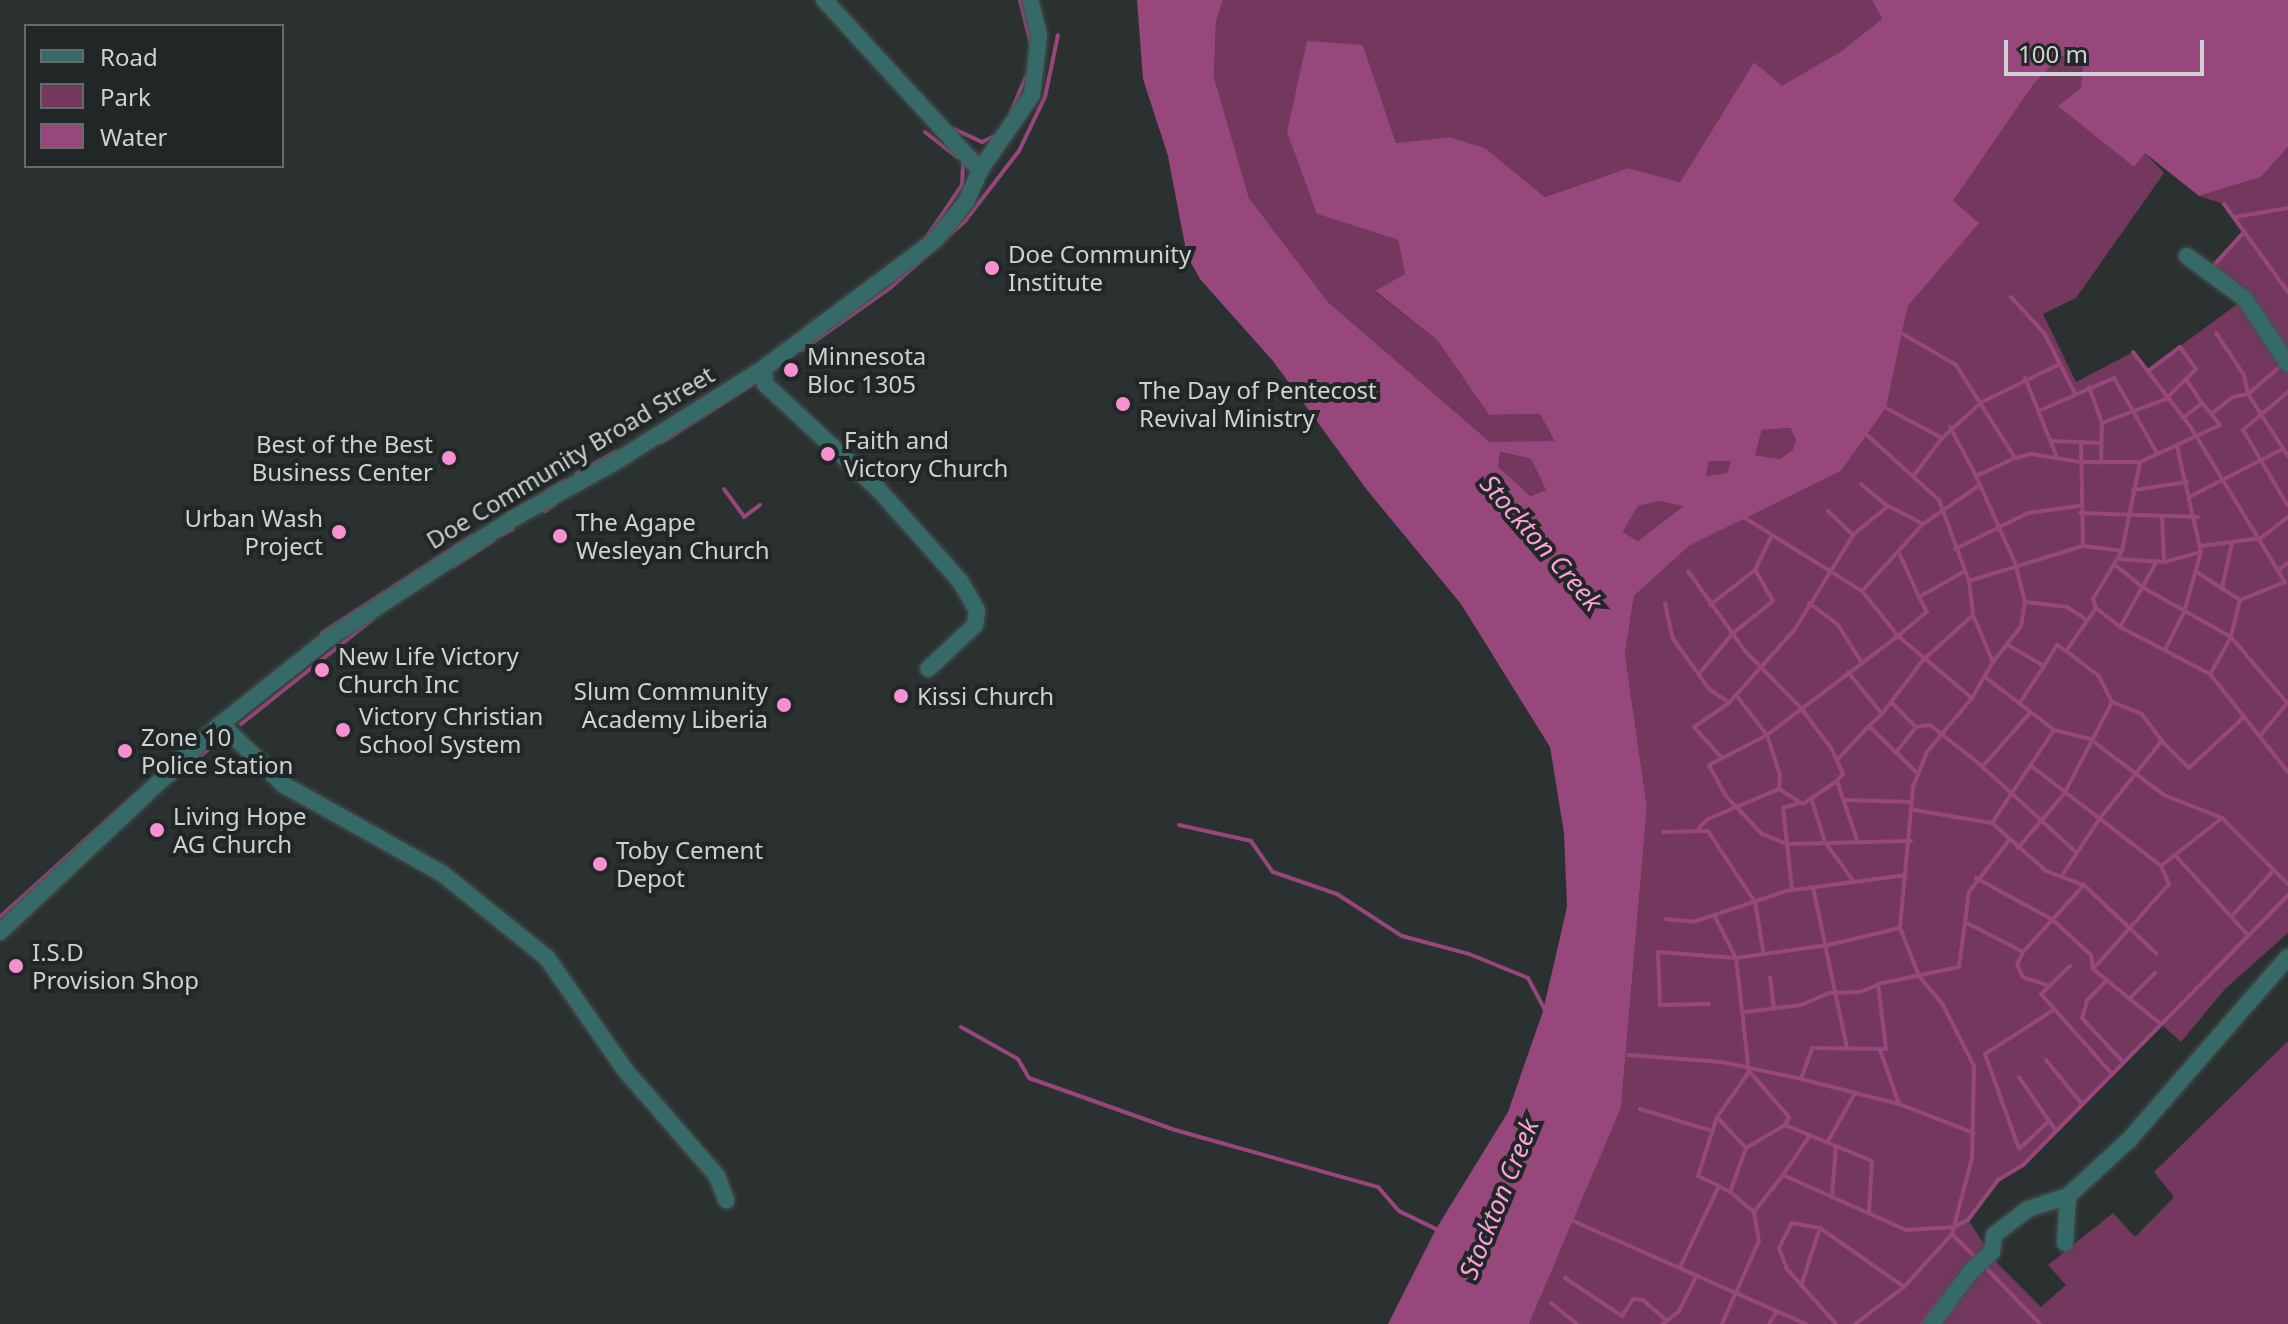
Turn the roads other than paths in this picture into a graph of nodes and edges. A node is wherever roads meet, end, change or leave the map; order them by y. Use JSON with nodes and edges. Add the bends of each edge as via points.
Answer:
{"nodes":[{"id":1,"x":824,"y":0,"type":"edge"},
{"id":2,"x":1030,"y":0,"type":"edge"},
{"id":3,"x":980,"y":170,"type":"junction"},
{"id":4,"x":2187,"y":256,"type":"dead end"},
{"id":5,"x":2288,"y":364,"type":"edge"},
{"id":6,"x":764,"y":368,"type":"junction"},
{"id":7,"x":928,"y":669,"type":"dead end"},
{"id":8,"x":221,"y":724,"type":"junction"},
{"id":9,"x":0,"y":932,"type":"edge"},
{"id":10,"x":2288,"y":957,"type":"edge"},
{"id":11,"x":2068,"y":1196,"type":"junction"},
{"id":12,"x":726,"y":1200,"type":"dead end"},
{"id":13,"x":2065,"y":1243,"type":"dead end"},
{"id":14,"x":1932,"y":1324,"type":"edge"}],
"edges":[{"from":1,"to":3,"type":"street"},
{"from":2,"to":3,"type":"street","name":"Doe Community Broad Street","via":[[1039,35],[1036,83]]},
{"from":3,"to":6,"type":"street","name":"Doe Community Broad Street","via":[[966,202],[935,240],[847,311]]},
{"from":4,"to":5,"type":"street","via":[[2209,267],[2245,299]]},
{"from":6,"to":7,"type":"street","via":[[765,384],[879,490],[960,581],[977,611],[975,625]]},
{"from":6,"to":8,"type":"street","name":"Doe Community Broad Street","via":[[427,572],[328,639]]},
{"from":8,"to":9,"type":"street","name":"Doe Community Broad Street"},
{"from":8,"to":12,"type":"street","via":[[284,785],[443,874],[547,958],[625,1070],[717,1176]]},
{"from":10,"to":11,"type":"street","via":[[2129,1140]]},
{"from":11,"to":13,"type":"street"},
{"from":11,"to":14,"type":"street","via":[[2028,1209],[1994,1235],[1992,1252]]}]}
